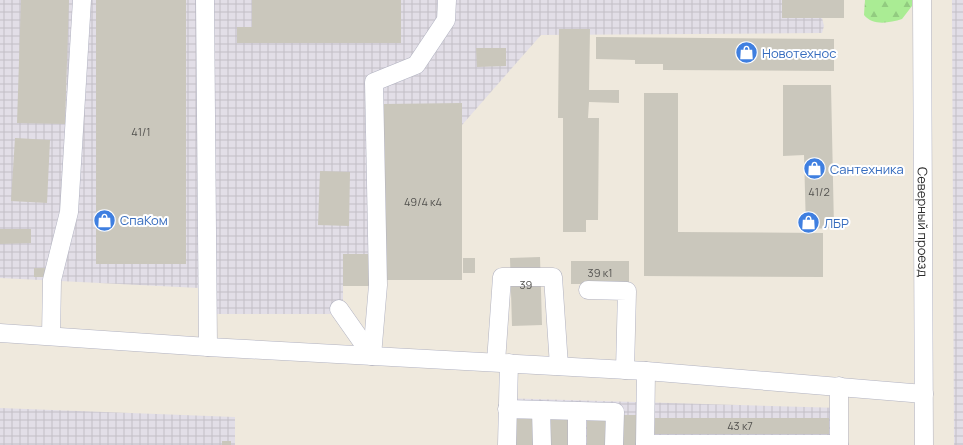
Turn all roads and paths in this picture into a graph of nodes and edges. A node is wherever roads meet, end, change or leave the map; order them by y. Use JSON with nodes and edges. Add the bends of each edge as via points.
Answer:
{"nodes":[{"id":1,"x":82,"y":0,"type":"edge"},
{"id":2,"x":205,"y":0,"type":"edge"},
{"id":3,"x":447,"y":0,"type":"edge"},
{"id":4,"x":922,"y":0,"type":"edge"},
{"id":5,"x":588,"y":290,"type":"dead end"},
{"id":6,"x":340,"y":309,"type":"dead end"},
{"id":7,"x":0,"y":333,"type":"edge"},
{"id":8,"x":51,"y":336,"type":"junction"},
{"id":9,"x":208,"y":347,"type":"junction"},
{"id":10,"x":372,"y":356,"type":"junction"},
{"id":11,"x":502,"y":363,"type":"junction"},
{"id":12,"x":558,"y":366,"type":"junction"},
{"id":13,"x":625,"y":370,"type":"junction"},
{"id":14,"x":646,"y":371,"type":"junction"},
{"id":15,"x":839,"y":386,"type":"junction"},
{"id":16,"x":924,"y":394,"type":"junction"},
{"id":17,"x":507,"y":409,"type":"junction"},
{"id":18,"x":542,"y":410,"type":"junction"},
{"id":19,"x":577,"y":411,"type":"junction"},
{"id":20,"x":645,"y":444,"type":"edge"},
{"id":21,"x":839,"y":444,"type":"edge"},
{"id":22,"x":507,"y":445,"type":"edge"},
{"id":23,"x":542,"y":445,"type":"edge"},
{"id":24,"x":577,"y":445,"type":"edge"},
{"id":25,"x":614,"y":445,"type":"edge"},
{"id":26,"x":924,"y":445,"type":"edge"}],
"edges":[{"from":1,"to":8,"type":"street","via":[[69,212],[52,280]]},
{"from":2,"to":9,"type":"street"},
{"from":3,"to":10,"type":"street","via":[[446,20],[416,65],[374,82],[378,286]]},
{"from":4,"to":16,"type":"street","name":"Северный проезд"},
{"from":5,"to":13,"type":"street","via":[[627,291]]},
{"from":6,"to":10,"type":"street"},
{"from":7,"to":8,"type":"street"},
{"from":8,"to":9,"type":"street"},
{"from":9,"to":10,"type":"street"},
{"from":10,"to":11,"type":"street"},
{"from":11,"to":12,"type":"street"},
{"from":11,"to":12,"type":"street","via":[[502,277],[553,277]]},
{"from":11,"to":17,"type":"street"},
{"from":12,"to":13,"type":"street"},
{"from":13,"to":14,"type":"street"},
{"from":14,"to":15,"type":"street"},
{"from":14,"to":20,"type":"street"},
{"from":15,"to":16,"type":"street"},
{"from":15,"to":21,"type":"street"},
{"from":16,"to":26,"type":"street","name":"Северный проезд"},
{"from":17,"to":18,"type":"street"},
{"from":17,"to":22,"type":"street"},
{"from":18,"to":19,"type":"street"},
{"from":18,"to":23,"type":"street"},
{"from":19,"to":24,"type":"street"},
{"from":19,"to":25,"type":"street","via":[[615,412]]},
{"from":20,"to":21,"type":"street"}]}
